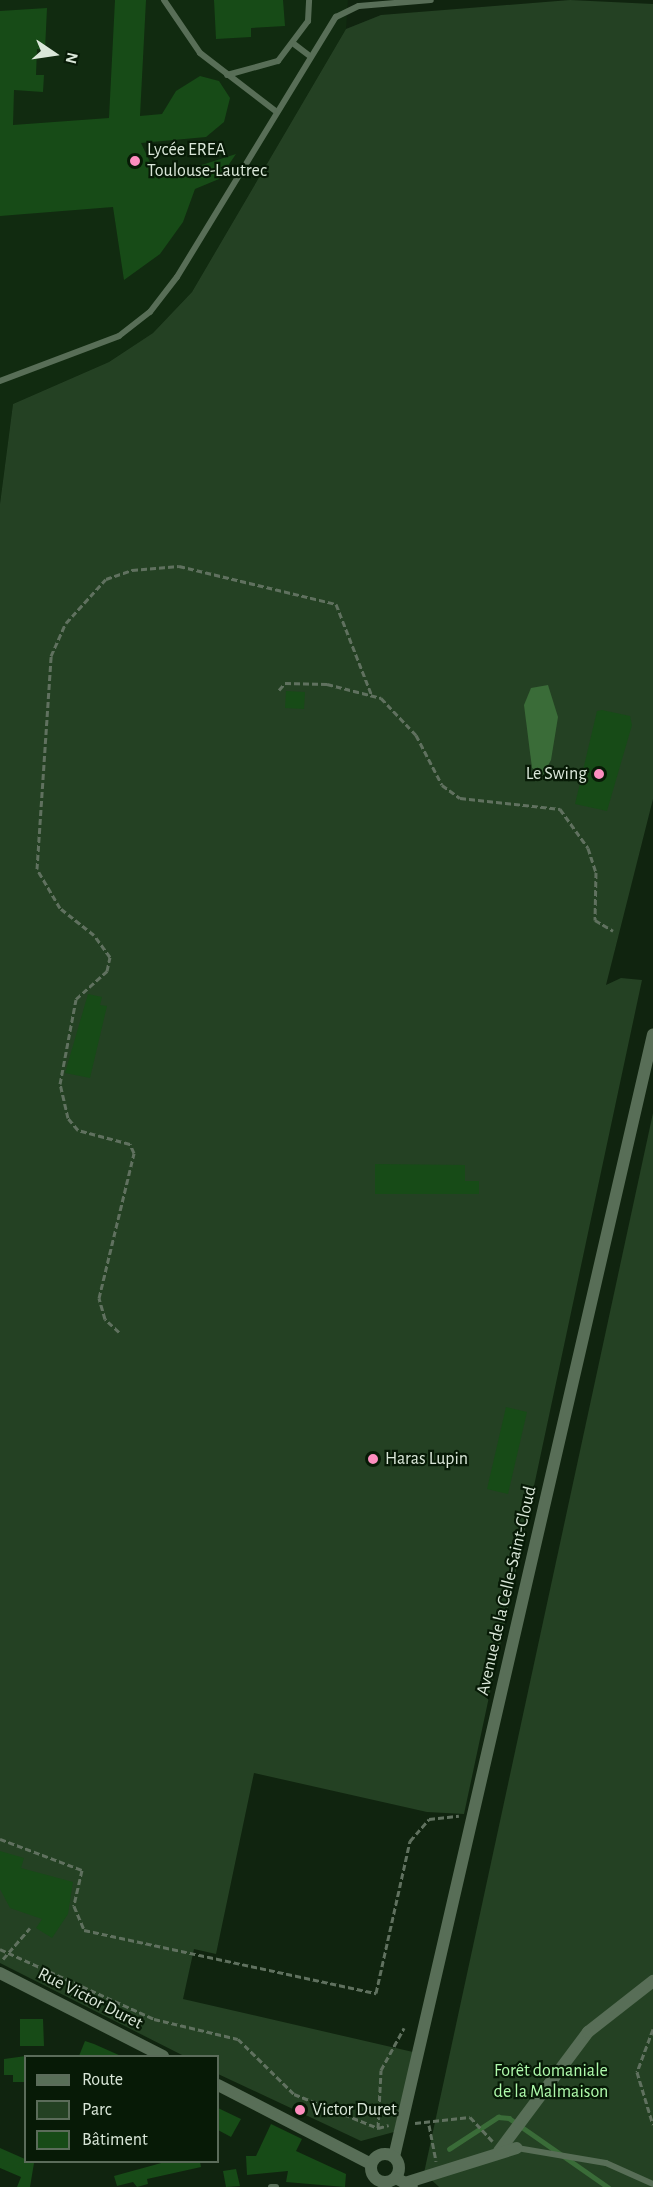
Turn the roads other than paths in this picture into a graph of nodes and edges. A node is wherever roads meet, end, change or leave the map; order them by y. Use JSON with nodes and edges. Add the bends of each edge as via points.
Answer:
{"nodes":[{"id":1,"x":309,"y":0,"type":"edge"},
{"id":2,"x":431,"y":0,"type":"edge"},
{"id":3,"x":166,"y":1,"type":"edge"},
{"id":4,"x":294,"y":44,"type":"junction"},
{"id":5,"x":310,"y":56,"type":"junction"},
{"id":6,"x":227,"y":75,"type":"junction"},
{"id":7,"x":277,"y":112,"type":"junction"},
{"id":8,"x":0,"y":381,"type":"edge"},
{"id":9,"x":653,"y":1034,"type":"edge"},
{"id":10,"x":0,"y":1973,"type":"edge"},
{"id":11,"x":653,"y":1981,"type":"edge"},
{"id":12,"x":161,"y":2055,"type":"edge"},
{"id":13,"x":219,"y":2086,"type":"edge"},
{"id":14,"x":517,"y":2148,"type":"joint"},
{"id":15,"x":499,"y":2151,"type":"junction"},
{"id":16,"x":394,"y":2157,"type":"junction"},
{"id":17,"x":371,"y":2164,"type":"junction"},
{"id":18,"x":373,"y":2183,"type":"edge"},
{"id":19,"x":404,"y":2183,"type":"edge"},
{"id":20,"x":653,"y":2184,"type":"edge"}],
"edges":[{"from":1,"to":4,"type":"lane","via":[[308,21]]},
{"from":2,"to":5,"type":"lane","via":[[359,6],[336,17]]},
{"from":3,"to":6,"type":"lane","via":[[200,53]]},
{"from":4,"to":5,"type":"lane"},
{"from":4,"to":6,"type":"lane","via":[[278,61]]},
{"from":5,"to":7,"type":"lane"},
{"from":6,"to":7,"type":"lane"},
{"from":7,"to":8,"type":"lane","via":[[177,277],[150,312],[119,336]]},
{"from":9,"to":16,"type":"street","name":"Avenue de la Celle-Saint-Cloud"},
{"from":10,"to":12,"type":"street","name":"Rue Victor Duret"},
{"from":11,"to":15,"type":"street","via":[[588,2032]]},
{"from":13,"to":17,"type":"street"},
{"from":14,"to":15,"type":"street"},
{"from":14,"to":20,"type":"lane","via":[[606,2163]]},
{"from":15,"to":19,"type":"street"},
{"from":16,"to":17,"type":"street","via":[[379,2155]]},
{"from":16,"to":19,"type":"street","name":"Avenue de la Celle-Saint-Cloud"},
{"from":17,"to":18,"type":"street"},
{"from":18,"to":19,"type":"street"}]}
